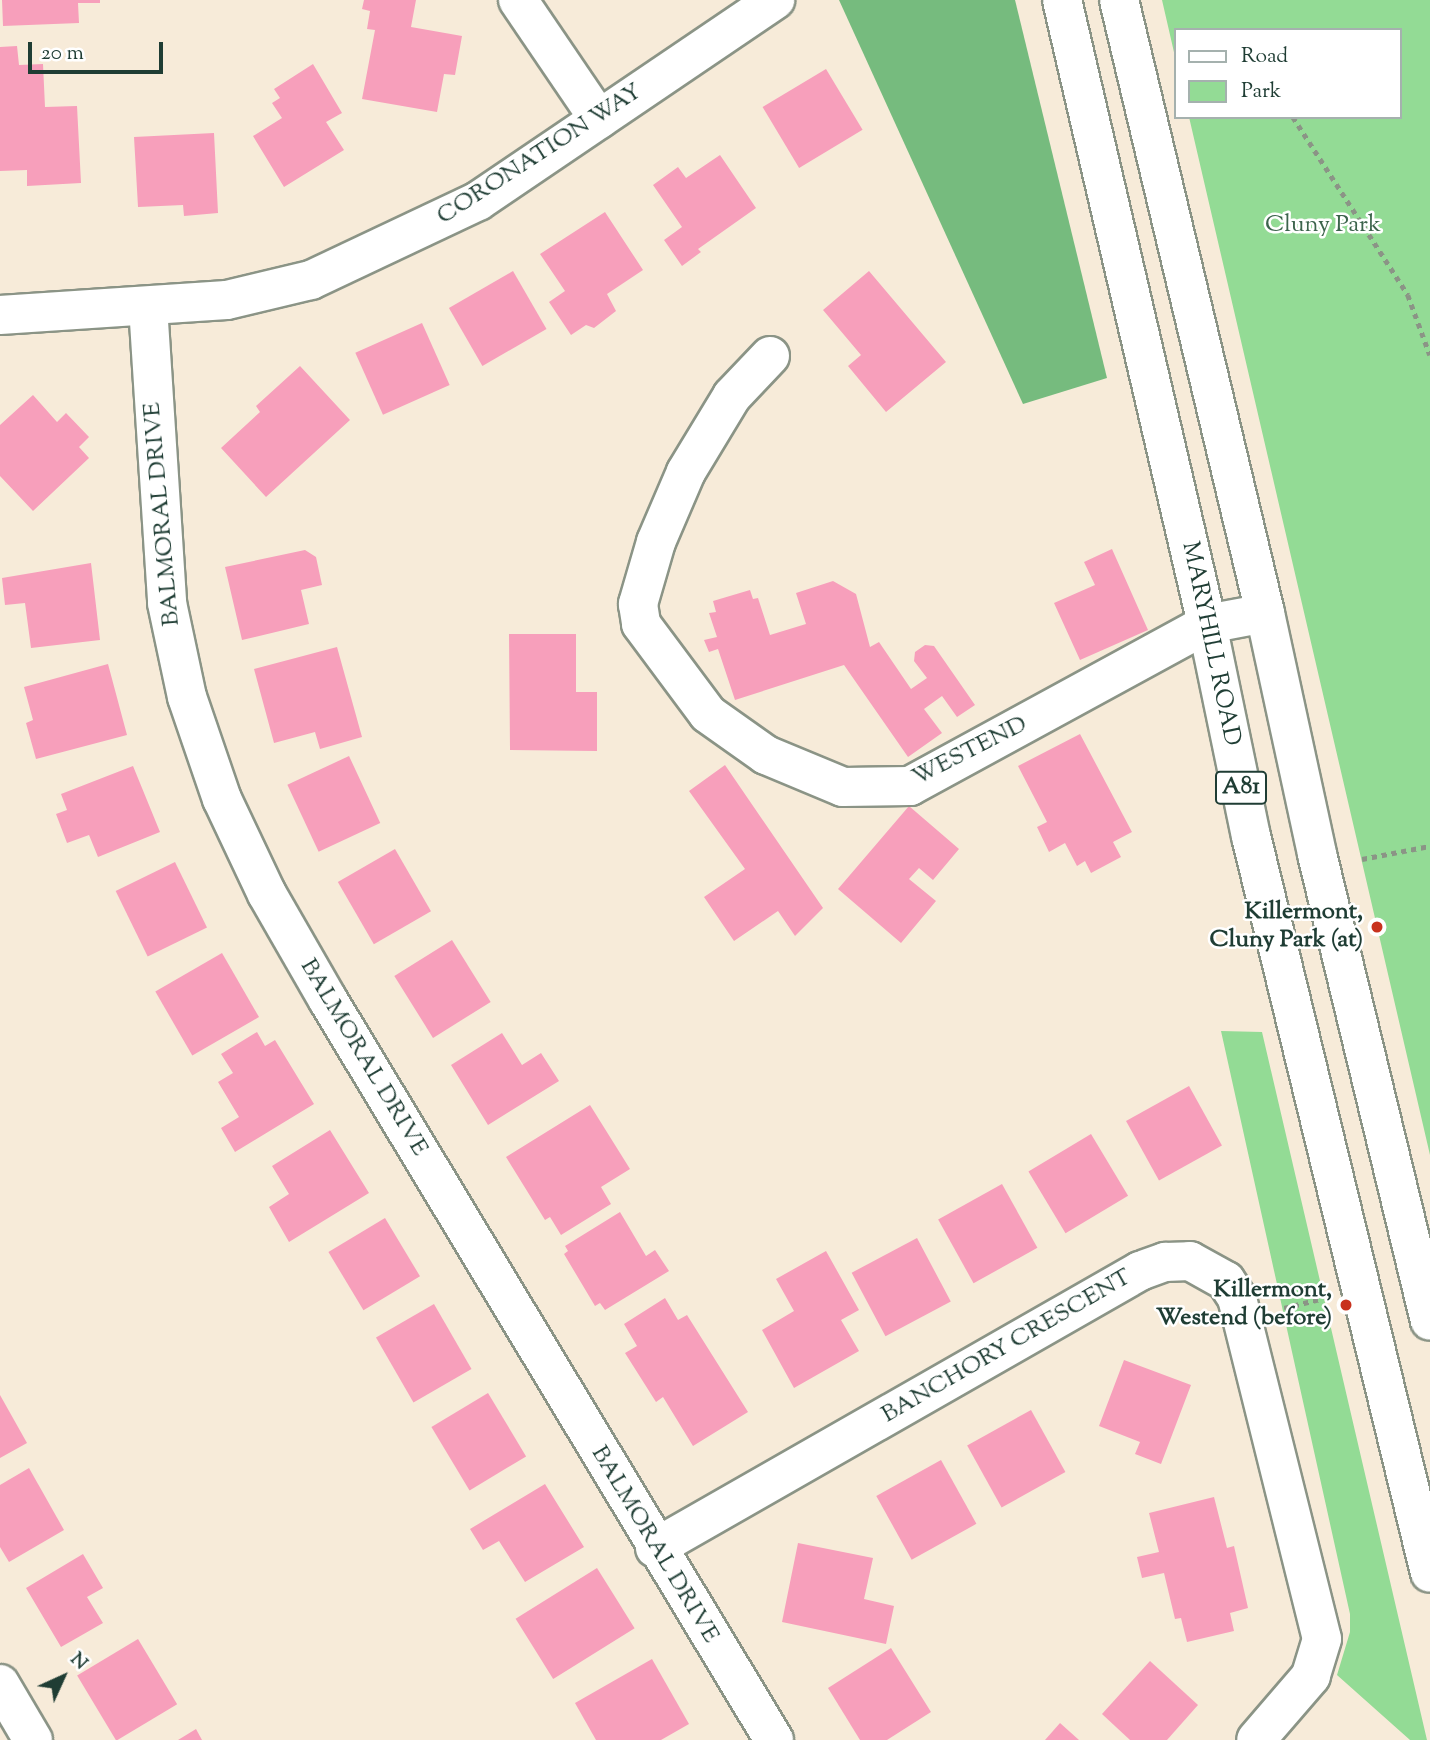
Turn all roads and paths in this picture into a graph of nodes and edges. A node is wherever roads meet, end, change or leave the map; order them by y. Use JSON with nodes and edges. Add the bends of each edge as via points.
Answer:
{"nodes":[{"id":1,"x":518,"y":0,"type":"edge"},
{"id":2,"x":775,"y":0,"type":"edge"},
{"id":3,"x":1062,"y":0,"type":"edge"},
{"id":4,"x":1119,"y":0,"type":"edge"},
{"id":5,"x":599,"y":118,"type":"junction"},
{"id":6,"x":1294,"y":119,"type":"edge"},
{"id":7,"x":148,"y":306,"type":"junction"},
{"id":8,"x":0,"y":314,"type":"edge"},
{"id":9,"x":1430,"y":355,"type":"edge"},
{"id":10,"x":770,"y":356,"type":"dead end"},
{"id":11,"x":1265,"y":614,"type":"junction"},
{"id":12,"x":1207,"y":624,"type":"junction"},
{"id":13,"x":1430,"y":846,"type":"edge"},
{"id":14,"x":1354,"y":860,"type":"dead end"},
{"id":15,"x":1362,"y":1289,"type":"junction"},
{"id":16,"x":1242,"y":1318,"type":"junction"},
{"id":17,"x":1430,"y":1320,"type":"edge"},
{"id":18,"x":655,"y":1548,"type":"junction"},
{"id":19,"x":1430,"y":1573,"type":"edge"},
{"id":20,"x":0,"y":1684,"type":"edge"},
{"id":21,"x":33,"y":1740,"type":"edge"},
{"id":22,"x":774,"y":1740,"type":"edge"},
{"id":23,"x":1256,"y":1740,"type":"edge"}],
"edges":[{"from":1,"to":5,"type":"street"},
{"from":2,"to":5,"type":"street","name":"CORONATION WAY"},
{"from":3,"to":12,"type":"street","name":"MARYHILL ROAD","number":"A81"},
{"from":4,"to":11,"type":"street","number":"A81"},
{"from":5,"to":7,"type":"street","name":"CORONATION WAY","via":[[478,201],[311,280],[226,300]]},
{"from":6,"to":9,"type":"path","via":[[1408,295]]},
{"from":7,"to":8,"type":"street","name":"CORONATION WAY"},
{"from":7,"to":18,"type":"street","name":"BALMORAL DRIVE","via":[[167,603],[187,697],[222,799],[267,894],[328,1000]]},
{"from":10,"to":12,"type":"street","name":"WESTEND","via":[[732,396],[686,472],[656,542],[638,604],[640,624],[708,714],[765,755],[843,787],[910,786]]},
{"from":11,"to":12,"type":"street","name":"WESTEND"},
{"from":11,"to":17,"type":"street","number":"A81","via":[[1317,854]]},
{"from":12,"to":15,"type":"street","name":"MARYHILL ROAD","number":"A81","via":[[1251,836]]},
{"from":13,"to":14,"type":"path"},
{"from":15,"to":16,"type":"path"},
{"from":15,"to":19,"type":"street","name":"MARYHILL ROAD","number":"A81"},
{"from":16,"to":18,"type":"street","name":"BANCHORY CRESCENT","via":[[1226,1282],[1210,1269],[1190,1261],[1165,1262],[1140,1271]]},
{"from":16,"to":23,"type":"street","name":"BANCHORY CRESCENT","via":[[1322,1639],[1311,1676]]},
{"from":18,"to":22,"type":"street","name":"BALMORAL DRIVE"},
{"from":20,"to":21,"type":"street"}]}
